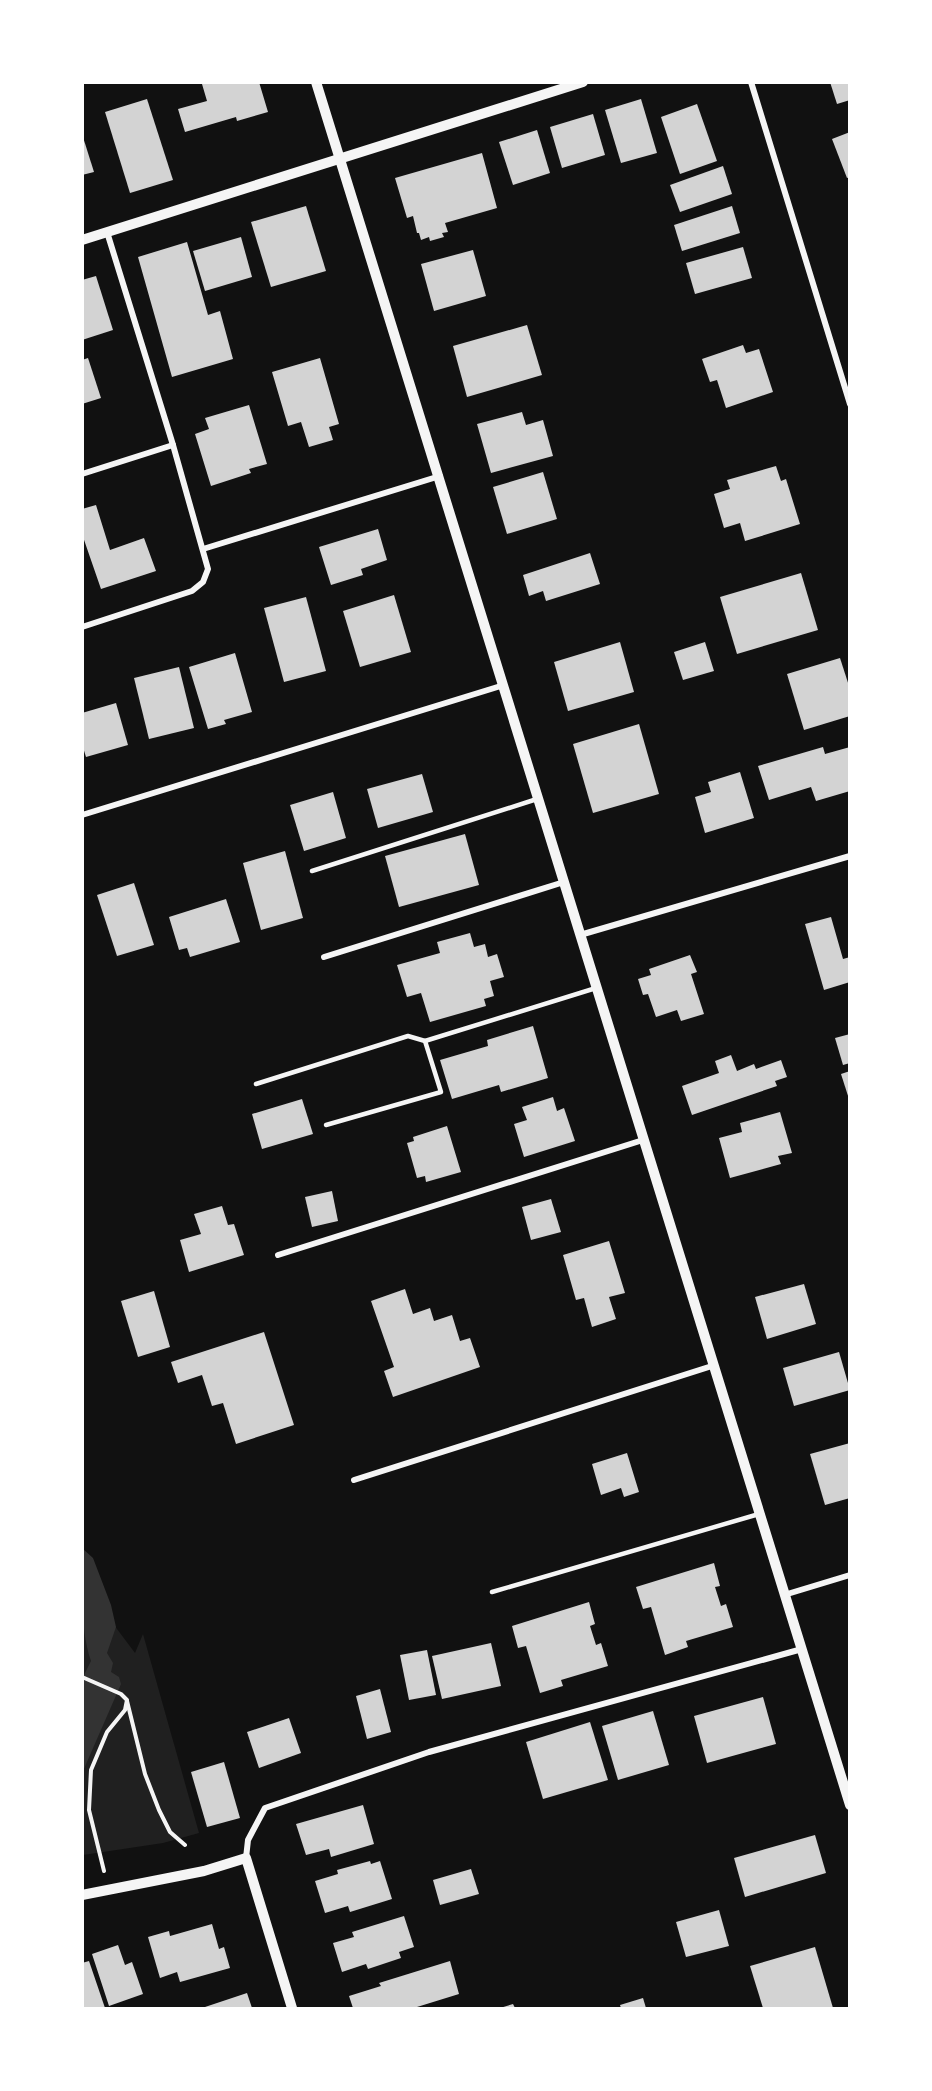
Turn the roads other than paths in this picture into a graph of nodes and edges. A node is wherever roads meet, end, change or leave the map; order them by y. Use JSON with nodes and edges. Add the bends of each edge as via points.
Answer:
{"nodes":[{"id":1,"x":316,"y":82,"type":"edge"},
{"id":2,"x":583,"y":82,"type":"edge"},
{"id":3,"x":751,"y":82,"type":"edge"},
{"id":4,"x":340,"y":158,"type":"junction"},
{"id":5,"x":107,"y":232,"type":"junction"},
{"id":6,"x":82,"y":240,"type":"edge"},
{"id":7,"x":849,"y":404,"type":"edge"},
{"id":8,"x":173,"y":446,"type":"junction"},
{"id":9,"x":82,"y":474,"type":"edge"},
{"id":10,"x":440,"y":476,"type":"junction"},
{"id":11,"x":203,"y":549,"type":"junction"},
{"id":12,"x":82,"y":627,"type":"edge"},
{"id":13,"x":504,"y":685,"type":"junction"},
{"id":14,"x":537,"y":799,"type":"junction"},
{"id":15,"x":82,"y":816,"type":"edge"},
{"id":16,"x":849,"y":856,"type":"edge"},
{"id":17,"x":312,"y":871,"type":"dead end"},
{"id":18,"x":564,"y":882,"type":"junction"},
{"id":19,"x":580,"y":935,"type":"junction"},
{"id":20,"x":324,"y":957,"type":"dead end"},
{"id":21,"x":596,"y":988,"type":"junction"},
{"id":22,"x":425,"y":1041,"type":"junction"},
{"id":23,"x":256,"y":1084,"type":"dead end"},
{"id":24,"x":326,"y":1125,"type":"dead end"},
{"id":25,"x":643,"y":1140,"type":"junction"},
{"id":26,"x":278,"y":1256,"type":"dead end"},
{"id":27,"x":712,"y":1366,"type":"junction"},
{"id":28,"x":354,"y":1480,"type":"dead end"},
{"id":29,"x":759,"y":1514,"type":"junction"},
{"id":30,"x":849,"y":1575,"type":"edge"},
{"id":31,"x":492,"y":1592,"type":"dead end"},
{"id":32,"x":784,"y":1594,"type":"junction"},
{"id":33,"x":802,"y":1648,"type":"junction"},
{"id":34,"x":849,"y":1805,"type":"edge"},
{"id":35,"x":246,"y":1858,"type":"junction"},
{"id":36,"x":82,"y":1894,"type":"edge"},
{"id":37,"x":291,"y":2008,"type":"edge"}],
"edges":[{"from":1,"to":4,"type":"street"},
{"from":2,"to":4,"type":"street"},
{"from":3,"to":7,"type":"street"},
{"from":4,"to":5,"type":"street"},
{"from":4,"to":10,"type":"street"},
{"from":5,"to":6,"type":"street"},
{"from":5,"to":8,"type":"street"},
{"from":8,"to":9,"type":"street"},
{"from":8,"to":11,"type":"street"},
{"from":10,"to":11,"type":"street"},
{"from":10,"to":13,"type":"street"},
{"from":11,"to":12,"type":"street","via":[[208,569],[203,582],[192,591]]},
{"from":13,"to":14,"type":"street"},
{"from":13,"to":15,"type":"street"},
{"from":14,"to":17,"type":"lane"},
{"from":14,"to":18,"type":"street"},
{"from":16,"to":19,"type":"street"},
{"from":18,"to":19,"type":"street"},
{"from":18,"to":20,"type":"street"},
{"from":19,"to":21,"type":"street"},
{"from":21,"to":22,"type":"lane"},
{"from":21,"to":25,"type":"street"},
{"from":22,"to":23,"type":"lane","via":[[408,1036]]},
{"from":22,"to":24,"type":"lane","via":[[441,1092]]},
{"from":25,"to":26,"type":"street"},
{"from":25,"to":27,"type":"street"},
{"from":27,"to":28,"type":"street"},
{"from":27,"to":29,"type":"street"},
{"from":29,"to":31,"type":"lane"},
{"from":29,"to":32,"type":"street"},
{"from":30,"to":32,"type":"street"},
{"from":32,"to":33,"type":"street"},
{"from":33,"to":34,"type":"street"},
{"from":33,"to":35,"type":"street","via":[[429,1752],[265,1808],[248,1840]]},
{"from":35,"to":36,"type":"street","via":[[195,1873]]},
{"from":35,"to":37,"type":"street"}]}
